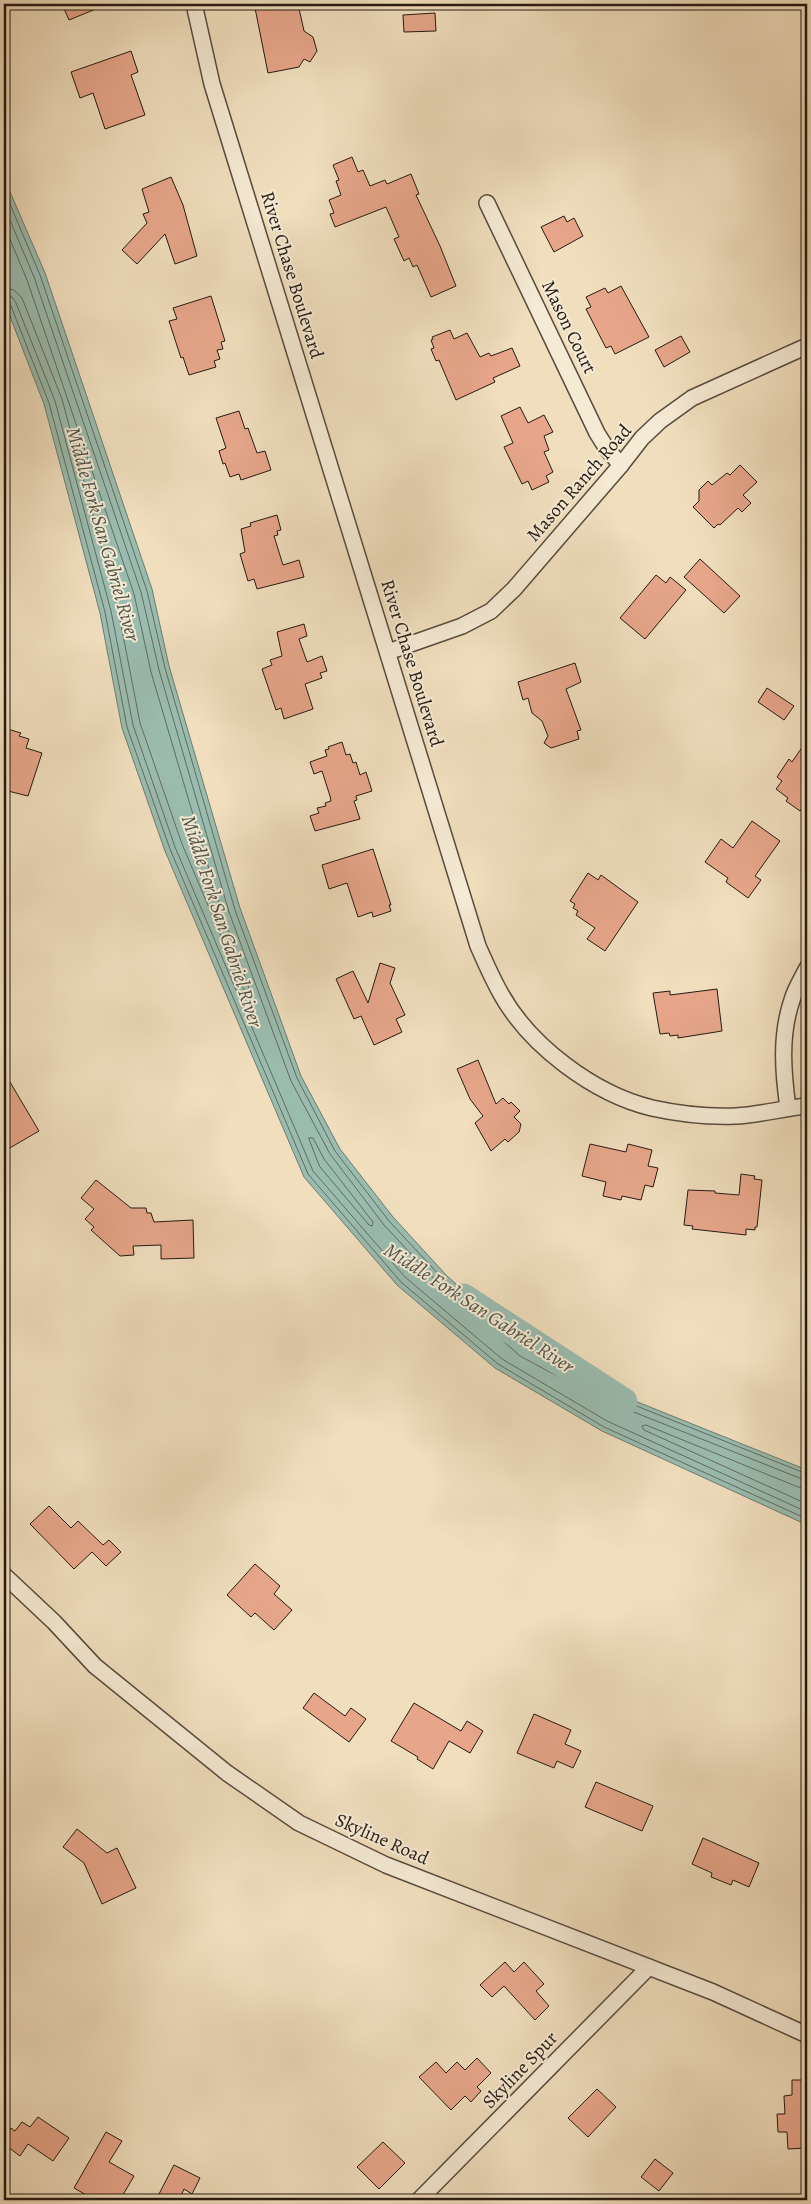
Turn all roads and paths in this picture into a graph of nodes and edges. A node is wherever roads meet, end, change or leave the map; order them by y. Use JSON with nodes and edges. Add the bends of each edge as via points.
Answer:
{"nodes":[{"id":1,"x":194,"y":4,"type":"edge"},
{"id":2,"x":487,"y":203,"type":"dead end"},
{"id":3,"x":807,"y":346,"type":"edge"},
{"id":4,"x":621,"y":465,"type":"junction"},
{"id":5,"x":388,"y":652,"type":"junction"},
{"id":6,"x":807,"y":968,"type":"edge"},
{"id":7,"x":807,"y":1106,"type":"edge"},
{"id":8,"x":788,"y":1108,"type":"junction"},
{"id":9,"x":4,"y":1575,"type":"edge"},
{"id":10,"x":649,"y":1967,"type":"junction"},
{"id":11,"x":807,"y":2035,"type":"edge"},
{"id":12,"x":419,"y":2200,"type":"edge"}],
"edges":[{"from":1,"to":5,"type":"street","name":"River Chase Boulevard","via":[[212,84]]},
{"from":2,"to":4,"type":"street","name":"Mason Court","via":[[597,433]]},
{"from":3,"to":4,"type":"street","name":"Mason Ranch Road","via":[[692,398],[660,421]]},
{"from":4,"to":5,"type":"street","name":"Mason Ranch Road","via":[[514,589],[491,611],[462,626]]},
{"from":5,"to":8,"type":"street","name":"River Chase Boulevard","via":[[478,946],[501,994],[528,1031],[566,1066],[613,1094],[651,1108],[691,1115],[737,1116]]},
{"from":6,"to":8,"type":"street","via":[[792,998],[784,1030]]},
{"from":7,"to":8,"type":"street","name":"River Chase Boulevard"},
{"from":9,"to":10,"type":"street","name":"Skyline Road","via":[[95,1666],[226,1773],[299,1823],[386,1865]]},
{"from":10,"to":11,"type":"street","name":"Skyline Road","via":[[714,1992]]},
{"from":10,"to":12,"type":"street","name":"Skyline Spur"}]}
